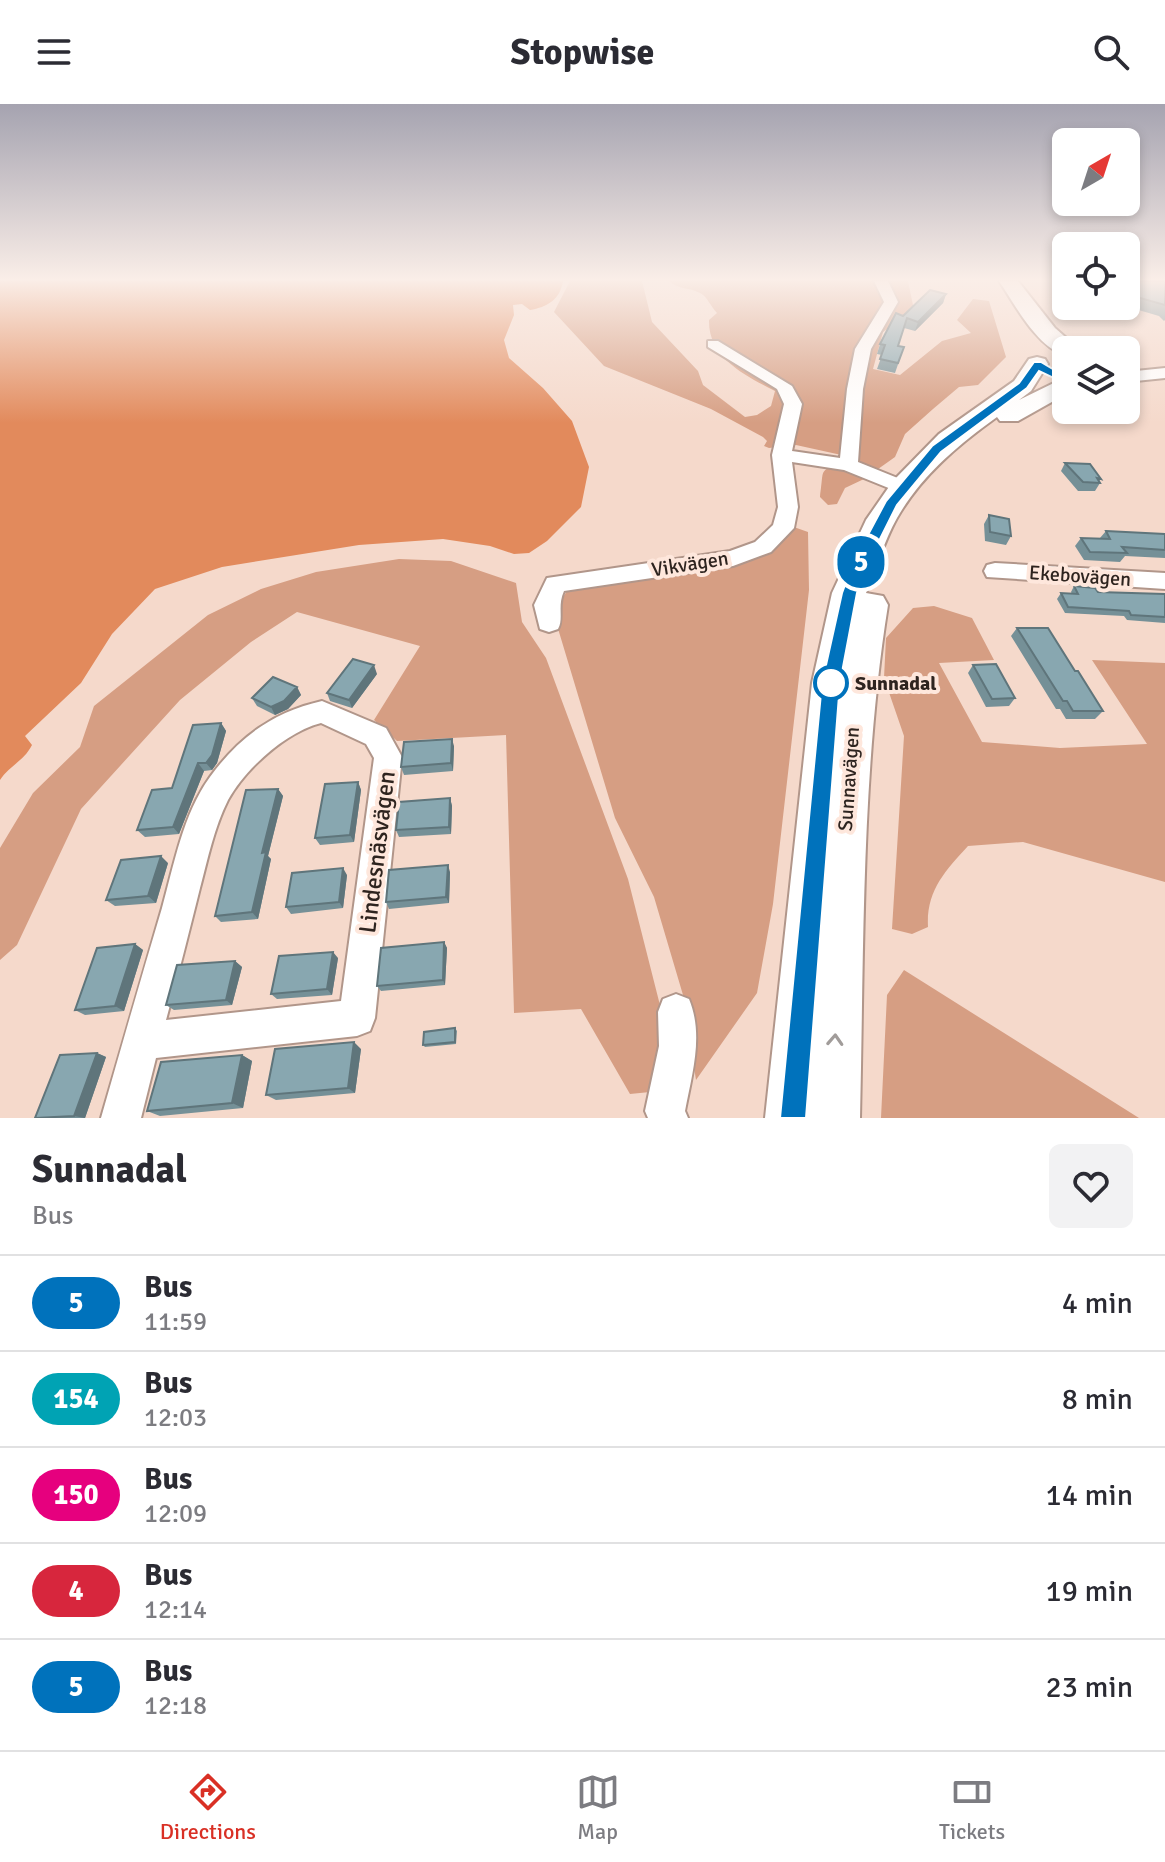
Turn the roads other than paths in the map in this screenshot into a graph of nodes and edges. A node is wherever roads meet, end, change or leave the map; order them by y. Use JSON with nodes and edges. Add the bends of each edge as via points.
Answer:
{"nodes":[{"id":1,"x":875,"y":328,"type":"edge"},
{"id":2,"x":1029,"y":328,"type":"edge"},
{"id":3,"x":1043,"y":328,"type":"edge"},
{"id":4,"x":713,"y":344,"type":"dead end"},
{"id":5,"x":1052,"y":347,"type":"edge"},
{"id":6,"x":1052,"y":357,"type":"edge"},
{"id":7,"x":1165,"y":363,"type":"edge"},
{"id":8,"x":1140,"y":365,"type":"edge"},
{"id":9,"x":1052,"y":368,"type":"edge"},
{"id":10,"x":1052,"y":370,"type":"edge"},
{"id":11,"x":1165,"y":373,"type":"edge"},
{"id":12,"x":1140,"y":376,"type":"edge"},
{"id":13,"x":782,"y":455,"type":"junction"},
{"id":14,"x":848,"y":465,"type":"junction"},
{"id":15,"x":903,"y":487,"type":"junction"},
{"id":16,"x":995,"y":571,"type":"dead end"},
{"id":17,"x":1165,"y":581,"type":"edge"},
{"id":18,"x":549,"y":623,"type":"dead end"},
{"id":19,"x":676,"y":1012,"type":"dead end"},
{"id":20,"x":142,"y":1041,"type":"junction"},
{"id":21,"x":121,"y":1118,"type":"edge"},
{"id":22,"x":668,"y":1118,"type":"edge"},
{"id":23,"x":793,"y":1118,"type":"edge"},
{"id":24,"x":832,"y":1118,"type":"edge"}],
"edges":[{"from":1,"to":14,"type":"street","via":[[863,349]]},
{"from":2,"to":6,"type":"highway"},
{"from":3,"to":5,"type":"highway"},
{"from":4,"to":13,"type":"street","name":"Vikvägen","via":[[784,386],[793,404]]},
{"from":7,"to":8,"type":"street"},
{"from":9,"to":15,"type":"highway","name":"Sunnavägen","via":[[948,440]]},
{"from":24,"to":10,"type":"highway","name":"Sunnavägen","one_way":true,"via":[[856,688],[877,583],[920,495],[948,462]]},
{"from":11,"to":12,"type":"street"},
{"from":13,"to":14,"type":"street"},
{"from":13,"to":18,"type":"street","name":"Vikvägen","via":[[788,514],[783,528],[763,547],[717,562],[555,584],[546,605]]},
{"from":14,"to":15,"type":"street"},
{"from":15,"to":23,"type":"highway","name":"Sunnavägen","via":[[862,561],[837,645]]},
{"from":16,"to":17,"type":"street","name":"Ekebovägen"},
{"from":19,"to":22,"type":"street","via":[[678,1046]]},
{"from":20,"to":20,"type":"street","name":"Lindesnäsvägen","via":[[200,829],[219,788],[252,750],[296,718],[322,712],[376,736],[388,757],[357,1018]]},
{"from":20,"to":21,"type":"street","name":"Lindesnäsvägen"}]}
